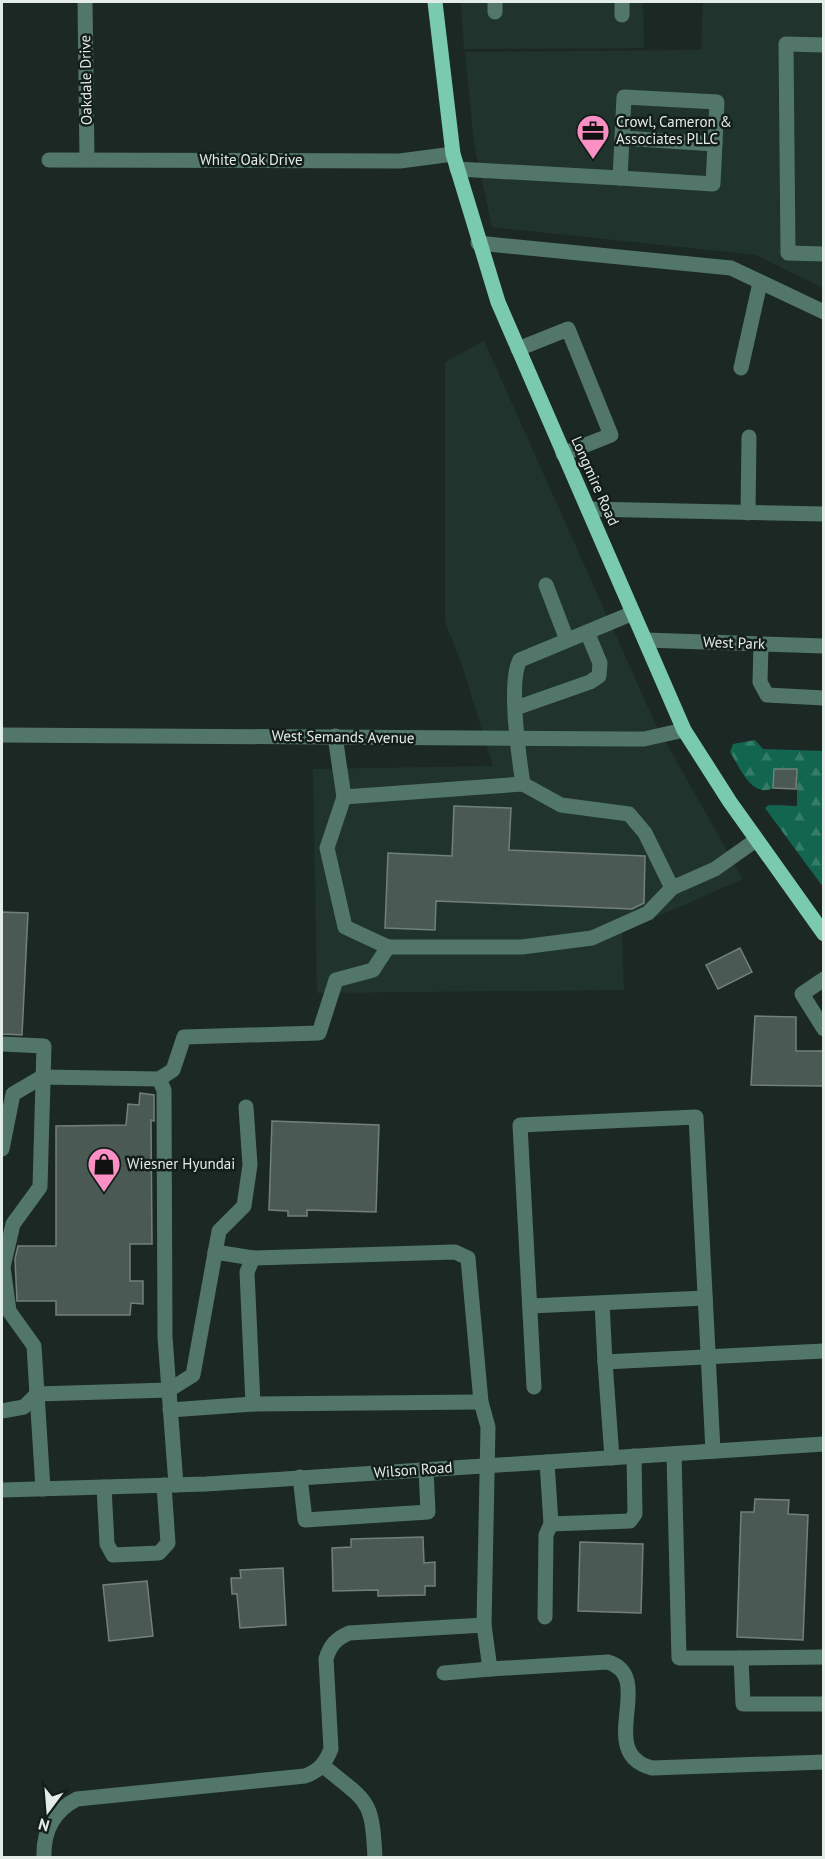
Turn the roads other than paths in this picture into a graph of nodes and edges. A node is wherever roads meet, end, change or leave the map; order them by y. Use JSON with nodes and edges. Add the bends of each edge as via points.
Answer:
{"nodes":[{"id":1,"x":85,"y":2,"type":"edge"},
{"id":2,"x":435,"y":2,"type":"edge"},
{"id":3,"x":824,"y":45,"type":"edge"},
{"id":4,"x":622,"y":138,"type":"junction"},
{"id":5,"x":715,"y":144,"type":"junction"},
{"id":6,"x":49,"y":159,"type":"dead end"},
{"id":7,"x":87,"y":159,"type":"junction"},
{"id":8,"x":455,"y":162,"type":"junction"},
{"id":9,"x":620,"y":178,"type":"junction"},
{"id":10,"x":478,"y":243,"type":"junction"},
{"id":11,"x":824,"y":254,"type":"edge"},
{"id":12,"x":760,"y":284,"type":"junction"},
{"id":13,"x":824,"y":312,"type":"edge"},
{"id":14,"x":518,"y":349,"type":"junction"},
{"id":15,"x":741,"y":368,"type":"dead end"},
{"id":16,"x":748,"y":437,"type":"dead end"},
{"id":17,"x":563,"y":454,"type":"junction"},
{"id":18,"x":588,"y":510,"type":"junction"},
{"id":19,"x":748,"y":513,"type":"junction"},
{"id":20,"x":824,"y":514,"type":"edge"},
{"id":21,"x":546,"y":585,"type":"dead end"},
{"id":22,"x":633,"y":613,"type":"junction"},
{"id":23,"x":587,"y":632,"type":"junction"},
{"id":24,"x":567,"y":640,"type":"junction"},
{"id":25,"x":645,"y":640,"type":"junction"},
{"id":26,"x":761,"y":644,"type":"junction"},
{"id":27,"x":824,"y":645,"type":"edge"},
{"id":28,"x":824,"y":698,"type":"edge"},
{"id":29,"x":516,"y":708,"type":"junction"},
{"id":30,"x":684,"y":730,"type":"junction"},
{"id":31,"x":2,"y":735,"type":"edge"},
{"id":32,"x":335,"y":736,"type":"junction"},
{"id":33,"x":515,"y":739,"type":"junction"},
{"id":34,"x":523,"y":784,"type":"junction"},
{"id":35,"x":344,"y":797,"type":"junction"},
{"id":36,"x":756,"y":840,"type":"junction"},
{"id":37,"x":672,"y":888,"type":"junction"},
{"id":38,"x":824,"y":934,"type":"edge"},
{"id":39,"x":388,"y":947,"type":"junction"},
{"id":40,"x":824,"y":979,"type":"edge"},
{"id":41,"x":824,"y":1029,"type":"edge"},
{"id":42,"x":2,"y":1044,"type":"edge"},
{"id":43,"x":42,"y":1077,"type":"junction"},
{"id":44,"x":159,"y":1078,"type":"junction"},
{"id":45,"x":246,"y":1107,"type":"dead end"},
{"id":46,"x":2,"y":1149,"type":"edge"},
{"id":47,"x":215,"y":1252,"type":"junction"},
{"id":48,"x":253,"y":1258,"type":"junction"},
{"id":49,"x":705,"y":1298,"type":"junction"},
{"id":50,"x":602,"y":1303,"type":"junction"},
{"id":51,"x":530,"y":1306,"type":"junction"},
{"id":52,"x":824,"y":1351,"type":"edge"},
{"id":53,"x":708,"y":1357,"type":"junction"},
{"id":54,"x":605,"y":1362,"type":"junction"},
{"id":55,"x":534,"y":1387,"type":"dead end"},
{"id":56,"x":169,"y":1390,"type":"junction"},
{"id":57,"x":37,"y":1394,"type":"junction"},
{"id":58,"x":482,"y":1402,"type":"junction"},
{"id":59,"x":253,"y":1404,"type":"junction"},
{"id":60,"x":170,"y":1410,"type":"junction"},
{"id":61,"x":2,"y":1411,"type":"edge"},
{"id":62,"x":824,"y":1444,"type":"edge"},
{"id":63,"x":713,"y":1451,"type":"junction"},
{"id":64,"x":674,"y":1454,"type":"junction"},
{"id":65,"x":634,"y":1456,"type":"junction"},
{"id":66,"x":612,"y":1458,"type":"junction"},
{"id":67,"x":547,"y":1462,"type":"junction"},
{"id":68,"x":488,"y":1466,"type":"junction"},
{"id":69,"x":426,"y":1469,"type":"junction"},
{"id":70,"x":300,"y":1478,"type":"junction"},
{"id":71,"x":170,"y":1485,"type":"junction"},
{"id":72,"x":104,"y":1487,"type":"junction"},
{"id":73,"x":43,"y":1489,"type":"junction"},
{"id":74,"x":2,"y":1490,"type":"edge"},
{"id":75,"x":551,"y":1524,"type":"junction"},
{"id":76,"x":545,"y":1617,"type":"dead end"},
{"id":77,"x":484,"y":1624,"type":"junction"},
{"id":78,"x":824,"y":1656,"type":"edge"},
{"id":79,"x":741,"y":1658,"type":"junction"},
{"id":80,"x":490,"y":1669,"type":"junction"},
{"id":81,"x":444,"y":1673,"type":"dead end"},
{"id":82,"x":824,"y":1704,"type":"edge"},
{"id":83,"x":824,"y":1762,"type":"edge"},
{"id":84,"x":322,"y":1765,"type":"junction"},
{"id":85,"x":44,"y":1857,"type":"edge"},
{"id":86,"x":375,"y":1857,"type":"edge"}],
"edges":[{"from":1,"to":7,"type":"street","name":"Oakdale Drive"},
{"from":2,"to":8,"type":"main road","name":"Longmire Road"},
{"from":3,"to":11,"type":"street","via":[[786,44],[788,253]]},
{"from":4,"to":5,"type":"street"},
{"from":4,"to":5,"type":"street","via":[[624,97],[706,101],[717,102]]},
{"from":4,"to":9,"type":"street"},
{"from":5,"to":9,"type":"street","name":"White Oak Drive","via":[[713,184]]},
{"from":6,"to":7,"type":"street","name":"White Oak Drive"},
{"from":7,"to":8,"type":"street","name":"White Oak Drive"},
{"from":8,"to":9,"type":"street","name":"White Oak Drive"},
{"from":8,"to":10,"type":"main road","name":"Longmire Road"},
{"from":10,"to":12,"type":"street","via":[[731,268]]},
{"from":10,"to":14,"type":"main road","name":"Longmire Road"},
{"from":12,"to":13,"type":"street"},
{"from":12,"to":15,"type":"street"},
{"from":14,"to":17,"type":"main road","name":"Longmire Road"},
{"from":14,"to":17,"type":"street","via":[[568,329],[611,435]]},
{"from":16,"to":19,"type":"street"},
{"from":17,"to":18,"type":"main road","name":"Longmire Road"},
{"from":18,"to":19,"type":"street"},
{"from":18,"to":22,"type":"main road","name":"Longmire Road"},
{"from":19,"to":20,"type":"street"},
{"from":21,"to":24,"type":"street"},
{"from":22,"to":23,"type":"street"},
{"from":22,"to":25,"type":"main road","name":"Longmire Road"},
{"from":23,"to":24,"type":"street"},
{"from":23,"to":29,"type":"street","via":[[600,663],[599,676]]},
{"from":24,"to":29,"type":"street","via":[[520,660],[515,677]]},
{"from":25,"to":26,"type":"street","name":"West Park"},
{"from":25,"to":30,"type":"main road","name":"Longmire Road"},
{"from":26,"to":27,"type":"street","name":"West Park"},
{"from":26,"to":28,"type":"street","via":[[760,682],[767,695]]},
{"from":29,"to":33,"type":"street"},
{"from":30,"to":33,"type":"street","name":"West Semands Avenue","via":[[644,739]]},
{"from":30,"to":36,"type":"main road","name":"Longmire Road"},
{"from":31,"to":32,"type":"street","name":"West Semands Avenue"},
{"from":32,"to":33,"type":"street","name":"West Semands Avenue"},
{"from":32,"to":35,"type":"street"},
{"from":33,"to":34,"type":"street"},
{"from":34,"to":35,"type":"street"},
{"from":34,"to":37,"type":"street","via":[[561,805],[629,814],[645,833]]},
{"from":35,"to":39,"type":"street","via":[[327,848],[345,927]]},
{"from":36,"to":37,"type":"street","via":[[715,869]]},
{"from":36,"to":38,"type":"main road","name":"Longmire Road"},
{"from":37,"to":39,"type":"street","via":[[648,913],[592,938],[522,947]]},
{"from":39,"to":44,"type":"street","via":[[373,970],[336,980],[319,1033],[184,1037],[174,1071]]},
{"from":40,"to":41,"type":"street","via":[[802,994]]},
{"from":42,"to":43,"type":"street","via":[[44,1046]]},
{"from":43,"to":44,"type":"street"},
{"from":43,"to":46,"type":"street","via":[[13,1094]]},
{"from":43,"to":57,"type":"street","via":[[40,1187],[13,1224],[3,1267],[9,1311],[33,1346]]},
{"from":44,"to":56,"type":"street","via":[[164,1090],[165,1337]]},
{"from":45,"to":47,"type":"street","via":[[250,1165],[244,1206],[219,1231]]},
{"from":47,"to":48,"type":"street"},
{"from":47,"to":56,"type":"street","via":[[193,1375]]},
{"from":48,"to":58,"type":"street","via":[[455,1252],[468,1258]]},
{"from":48,"to":59,"type":"street","via":[[247,1272]]},
{"from":49,"to":50,"type":"street"},
{"from":49,"to":51,"type":"street","via":[[696,1117],[520,1125]]},
{"from":49,"to":53,"type":"street"},
{"from":50,"to":51,"type":"street"},
{"from":50,"to":54,"type":"street"},
{"from":51,"to":55,"type":"street"},
{"from":52,"to":53,"type":"street"},
{"from":53,"to":54,"type":"street"},
{"from":53,"to":63,"type":"street"},
{"from":54,"to":66,"type":"street"},
{"from":56,"to":57,"type":"street"},
{"from":56,"to":60,"type":"street"},
{"from":57,"to":61,"type":"street","via":[[24,1407]]},
{"from":57,"to":73,"type":"street"},
{"from":58,"to":59,"type":"street"},
{"from":58,"to":68,"type":"street","via":[[488,1427]]},
{"from":59,"to":60,"type":"street"},
{"from":60,"to":71,"type":"street"},
{"from":62,"to":63,"type":"street","name":"Wilson Road"},
{"from":63,"to":64,"type":"street","name":"Wilson Road"},
{"from":64,"to":65,"type":"street","name":"Wilson Road"},
{"from":64,"to":79,"type":"street","via":[[678,1655],[683,1659]]},
{"from":65,"to":66,"type":"street","name":"Wilson Road"},
{"from":65,"to":75,"type":"street","via":[[635,1514],[630,1521]]},
{"from":66,"to":67,"type":"street","name":"Wilson Road"},
{"from":67,"to":68,"type":"street","name":"Wilson Road"},
{"from":67,"to":75,"type":"street"},
{"from":68,"to":69,"type":"street","name":"Wilson Road"},
{"from":68,"to":77,"type":"street"},
{"from":69,"to":70,"type":"street","name":"Wilson Road"},
{"from":69,"to":70,"type":"street","via":[[428,1512],[305,1520]]},
{"from":70,"to":71,"type":"street","name":"Wilson Road"},
{"from":71,"to":72,"type":"street","name":"Wilson Road"},
{"from":71,"to":72,"type":"street","via":[[168,1543],[159,1553],[113,1555],[107,1544]]},
{"from":72,"to":73,"type":"street","name":"Wilson Road"},
{"from":73,"to":74,"type":"street","name":"Wilson Road"},
{"from":75,"to":76,"type":"street","via":[[546,1535]]},
{"from":77,"to":80,"type":"street"},
{"from":77,"to":84,"type":"street","via":[[348,1633],[336,1639],[326,1659],[332,1737],[331,1749]]},
{"from":78,"to":79,"type":"street"},
{"from":79,"to":82,"type":"street","via":[[743,1704]]},
{"from":80,"to":81,"type":"street"},
{"from":80,"to":83,"type":"street","via":[[608,1662],[620,1665],[627,1685],[626,1745],[639,1765],[652,1768]]},
{"from":84,"to":85,"type":"street","via":[[317,1772],[305,1776],[77,1799],[56,1814],[47,1830]]},
{"from":84,"to":86,"type":"street","via":[[370,1808]]}]}
